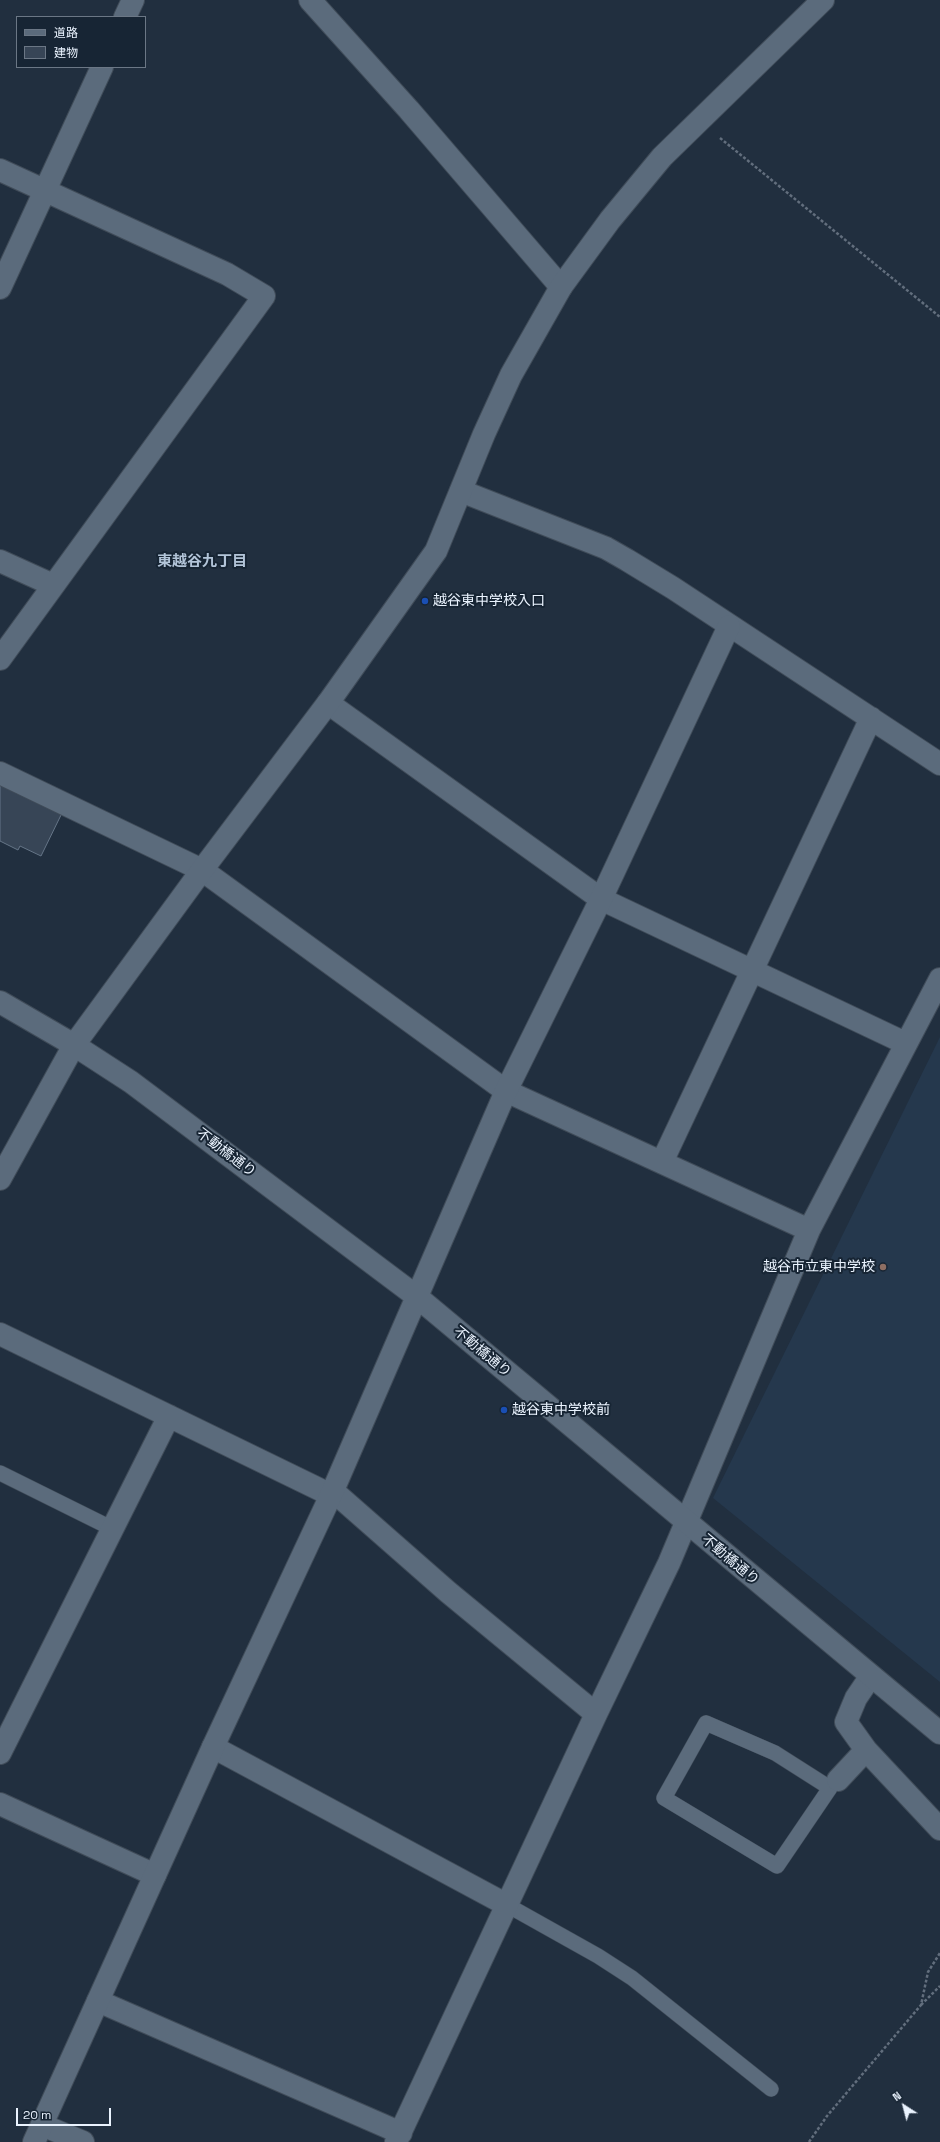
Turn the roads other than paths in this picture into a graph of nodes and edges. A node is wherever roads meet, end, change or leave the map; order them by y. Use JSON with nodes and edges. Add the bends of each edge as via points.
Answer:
{"nodes":[{"id":1,"x":133,"y":0,"type":"edge"},
{"id":2,"x":310,"y":0,"type":"edge"},
{"id":3,"x":823,"y":0,"type":"edge"},
{"id":4,"x":125,"y":16,"type":"edge"},
{"id":5,"x":102,"y":68,"type":"edge"},
{"id":6,"x":0,"y":170,"type":"edge"},
{"id":7,"x":45,"y":190,"type":"junction"},
{"id":8,"x":561,"y":286,"type":"junction"},
{"id":9,"x":0,"y":288,"type":"edge"},
{"id":10,"x":461,"y":491,"type":"junction"},
{"id":11,"x":0,"y":561,"type":"edge"},
{"id":12,"x":53,"y":585,"type":"junction"},
{"id":13,"x":729,"y":626,"type":"junction"},
{"id":14,"x":0,"y":658,"type":"edge"},
{"id":15,"x":328,"y":703,"type":"junction"},
{"id":16,"x":872,"y":718,"type":"junction"},
{"id":17,"x":940,"y":764,"type":"edge"},
{"id":18,"x":0,"y":773,"type":"edge"},
{"id":19,"x":202,"y":870,"type":"junction"},
{"id":20,"x":601,"y":899,"type":"junction"},
{"id":21,"x":752,"y":971,"type":"junction"},
{"id":22,"x":940,"y":979,"type":"edge"},
{"id":23,"x":0,"y":1002,"type":"edge"},
{"id":24,"x":905,"y":1043,"type":"junction"},
{"id":25,"x":74,"y":1045,"type":"junction"},
{"id":26,"x":506,"y":1091,"type":"junction"},
{"id":27,"x":662,"y":1162,"type":"junction"},
{"id":28,"x":0,"y":1179,"type":"edge"},
{"id":29,"x":809,"y":1230,"type":"junction"},
{"id":30,"x":416,"y":1296,"type":"junction"},
{"id":31,"x":0,"y":1334,"type":"edge"},
{"id":32,"x":169,"y":1416,"type":"junction"},
{"id":33,"x":0,"y":1473,"type":"edge"},
{"id":34,"x":332,"y":1493,"type":"junction"},
{"id":35,"x":685,"y":1522,"type":"junction"},
{"id":36,"x":113,"y":1529,"type":"junction"},
{"id":37,"x":871,"y":1676,"type":"junction"},
{"id":38,"x":596,"y":1714,"type":"junction"},
{"id":39,"x":940,"y":1733,"type":"edge"},
{"id":40,"x":213,"y":1747,"type":"junction"},
{"id":41,"x":866,"y":1750,"type":"junction"},
{"id":42,"x":0,"y":1753,"type":"edge"},
{"id":43,"x":832,"y":1783,"type":"junction"},
{"id":44,"x":0,"y":1804,"type":"edge"},
{"id":45,"x":940,"y":1829,"type":"edge"},
{"id":46,"x":155,"y":1875,"type":"junction"},
{"id":47,"x":507,"y":1905,"type":"junction"},
{"id":48,"x":98,"y":2001,"type":"junction"},
{"id":49,"x":771,"y":2089,"type":"dead end"},
{"id":50,"x":38,"y":2133,"type":"edge"},
{"id":51,"x":399,"y":2138,"type":"edge"},
{"id":52,"x":83,"y":2142,"type":"edge"}],
"edges":[{"from":1,"to":4,"type":"street"},
{"from":2,"to":8,"type":"street"},
{"from":3,"to":8,"type":"street","via":[[662,157]]},
{"from":5,"to":7,"type":"street"},
{"from":6,"to":7,"type":"street"},
{"from":7,"to":9,"type":"street"},
{"from":7,"to":12,"type":"street","via":[[227,274],[264,296]]},
{"from":8,"to":10,"type":"street","via":[[511,375]]},
{"from":10,"to":13,"type":"street","via":[[606,548],[673,588]]},
{"from":10,"to":15,"type":"street","via":[[436,551]]},
{"from":11,"to":12,"type":"street"},
{"from":12,"to":14,"type":"street"},
{"from":13,"to":16,"type":"street"},
{"from":13,"to":20,"type":"street"},
{"from":15,"to":19,"type":"street"},
{"from":15,"to":20,"type":"street"},
{"from":16,"to":17,"type":"street"},
{"from":16,"to":21,"type":"street"},
{"from":18,"to":19,"type":"street"},
{"from":19,"to":25,"type":"street"},
{"from":19,"to":26,"type":"street"},
{"from":20,"to":21,"type":"street"},
{"from":20,"to":26,"type":"street"},
{"from":21,"to":24,"type":"street"},
{"from":21,"to":27,"type":"street"},
{"from":22,"to":24,"type":"street"},
{"from":23,"to":25,"type":"street","name":"不動橋通り"},
{"from":24,"to":29,"type":"street"},
{"from":25,"to":28,"type":"street"},
{"from":25,"to":30,"type":"street","name":"不動橋通り","via":[[131,1082]]},
{"from":26,"to":27,"type":"street"},
{"from":26,"to":30,"type":"street"},
{"from":27,"to":29,"type":"street"},
{"from":29,"to":35,"type":"street"},
{"from":30,"to":34,"type":"street"},
{"from":30,"to":35,"type":"street","name":"不動橋通り"},
{"from":31,"to":32,"type":"street"},
{"from":32,"to":34,"type":"street"},
{"from":32,"to":36,"type":"street"},
{"from":33,"to":36,"type":"lane"},
{"from":34,"to":38,"type":"street"},
{"from":34,"to":40,"type":"street"},
{"from":35,"to":37,"type":"street","name":"不動橋通り"},
{"from":35,"to":38,"type":"street","via":[[669,1562]]},
{"from":36,"to":42,"type":"street"},
{"from":37,"to":39,"type":"street","name":"不動橋通り"},
{"from":37,"to":41,"type":"street","via":[[856,1698],[846,1722]]},
{"from":38,"to":47,"type":"street"},
{"from":40,"to":46,"type":"street"},
{"from":40,"to":47,"type":"street"},
{"from":41,"to":43,"type":"street"},
{"from":41,"to":45,"type":"street"},
{"from":43,"to":43,"type":"lane","via":[[778,1866],[664,1798],[706,1723],[775,1753]]},
{"from":44,"to":46,"type":"street"},
{"from":46,"to":48,"type":"street"},
{"from":47,"to":49,"type":"lane","via":[[632,1978]]},
{"from":47,"to":51,"type":"street"},
{"from":48,"to":50,"type":"street"},
{"from":48,"to":51,"type":"street"},
{"from":50,"to":52,"type":"street"}]}
